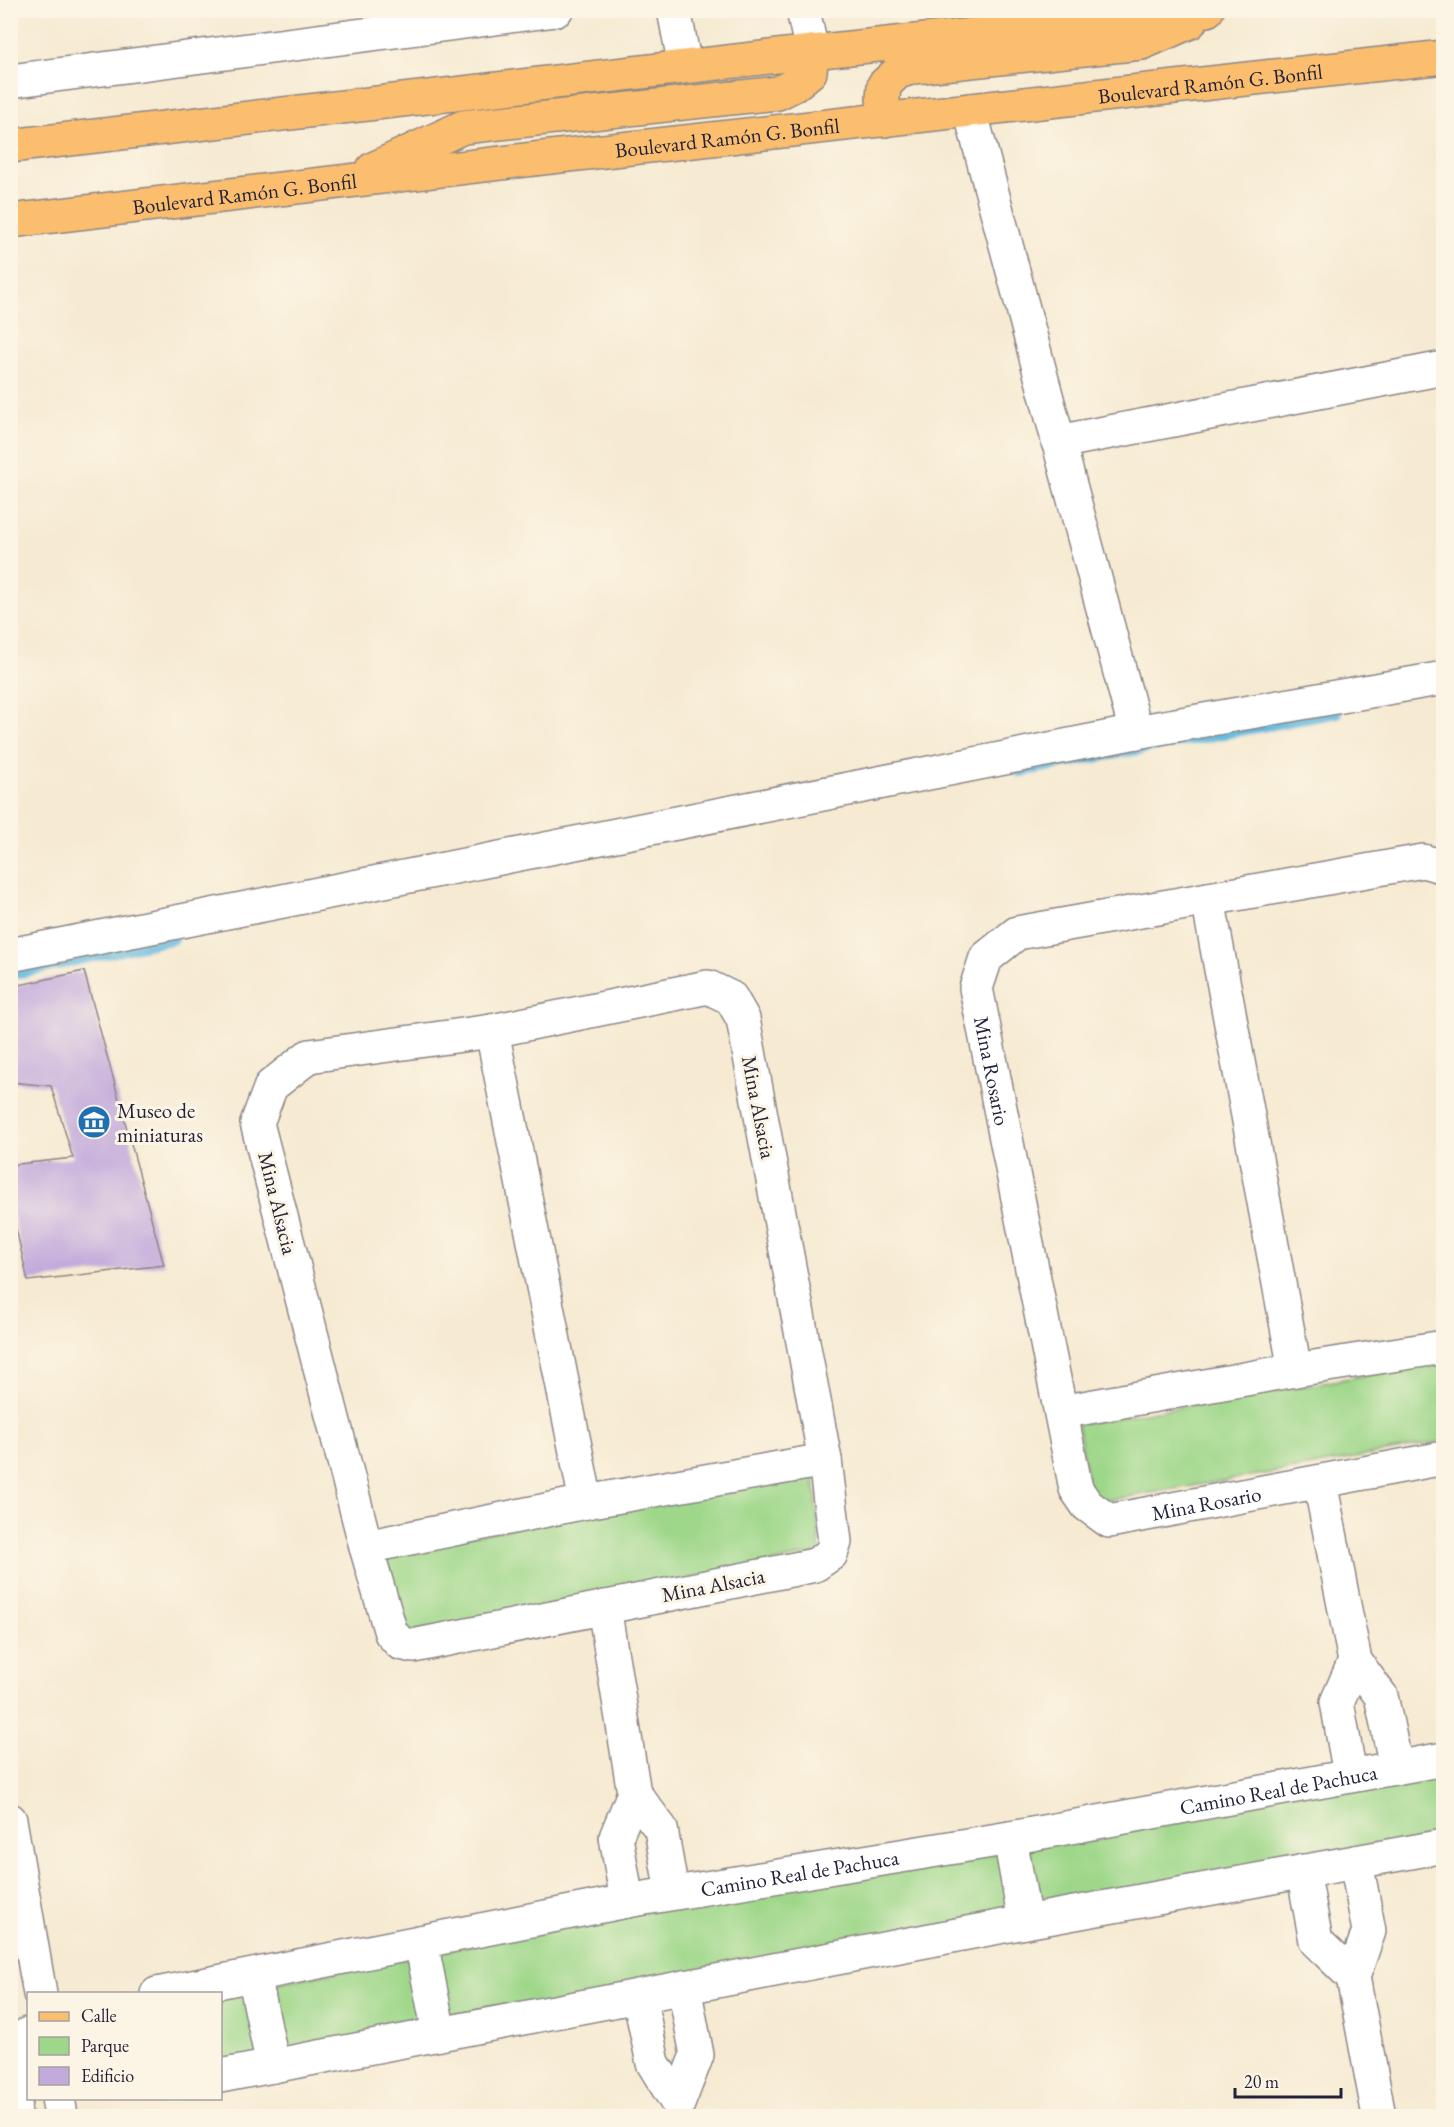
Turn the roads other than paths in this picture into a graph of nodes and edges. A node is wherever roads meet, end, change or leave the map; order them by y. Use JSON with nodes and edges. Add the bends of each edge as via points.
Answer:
{"nodes":[{"id":1,"x":674,"y":10,"type":"edge"},
{"id":2,"x":803,"y":10,"type":"edge"},
{"id":3,"x":1207,"y":10,"type":"edge"},
{"id":4,"x":1218,"y":10,"type":"edge"},
{"id":5,"x":542,"y":11,"type":"edge"},
{"id":6,"x":812,"y":52,"type":"junction"},
{"id":7,"x":1443,"y":57,"type":"edge"},
{"id":8,"x":685,"y":66,"type":"junction"},
{"id":9,"x":10,"y":81,"type":"edge"},
{"id":10,"x":970,"y":110,"type":"junction"},
{"id":11,"x":885,"y":120,"type":"junction"},
{"id":12,"x":10,"y":146,"type":"edge"},
{"id":13,"x":348,"y":181,"type":"junction"},
{"id":14,"x":10,"y":221,"type":"edge"},
{"id":15,"x":1443,"y":368,"type":"edge"},
{"id":16,"x":1058,"y":442,"type":"junction"},
{"id":17,"x":1443,"y":678,"type":"edge"},
{"id":18,"x":1136,"y":732,"type":"junction"},
{"id":19,"x":1443,"y":867,"type":"edge"},
{"id":20,"x":1208,"y":899,"type":"junction"},
{"id":21,"x":10,"y":955,"type":"edge"},
{"id":22,"x":492,"y":1031,"type":"junction"},
{"id":23,"x":1443,"y":1347,"type":"edge"},
{"id":24,"x":1295,"y":1370,"type":"junction"},
{"id":25,"x":1061,"y":1412,"type":"junction"},
{"id":26,"x":1443,"y":1458,"type":"edge"},
{"id":27,"x":825,"y":1460,"type":"junction"},
{"id":28,"x":1320,"y":1482,"type":"junction"},
{"id":29,"x":586,"y":1502,"type":"junction"},
{"id":30,"x":366,"y":1547,"type":"junction"},
{"id":31,"x":604,"y":1606,"type":"junction"},
{"id":32,"x":1355,"y":1661,"type":"junction"},
{"id":33,"x":1443,"y":1759,"type":"edge"},
{"id":34,"x":1396,"y":1766,"type":"junction"},
{"id":35,"x":1350,"y":1774,"type":"junction"},
{"id":36,"x":634,"y":1793,"type":"junction"},
{"id":37,"x":10,"y":1820,"type":"edge"},
{"id":38,"x":1010,"y":1838,"type":"junction"},
{"id":39,"x":1443,"y":1846,"type":"edge"},
{"id":40,"x":1356,"y":1862,"type":"junction"},
{"id":41,"x":1303,"y":1871,"type":"junction"},
{"id":42,"x":672,"y":1893,"type":"junction"},
{"id":43,"x":627,"y":1901,"type":"junction"},
{"id":44,"x":1026,"y":1922,"type":"junction"},
{"id":45,"x":10,"y":1924,"type":"edge"},
{"id":46,"x":422,"y":1942,"type":"junction"},
{"id":47,"x":254,"y":1975,"type":"junction"},
{"id":48,"x":1353,"y":1977,"type":"junction"},
{"id":49,"x":684,"y":1987,"type":"junction"},
{"id":50,"x":38,"y":1990,"type":"edge"},
{"id":51,"x":167,"y":1992,"type":"edge"},
{"id":52,"x":639,"y":1996,"type":"junction"},
{"id":53,"x":439,"y":2033,"type":"junction"},
{"id":54,"x":27,"y":2039,"type":"edge"},
{"id":55,"x":273,"y":2066,"type":"junction"},
{"id":56,"x":222,"y":2076,"type":"edge"},
{"id":57,"x":58,"y":2100,"type":"edge"},
{"id":58,"x":679,"y":2110,"type":"edge"},
{"id":59,"x":15,"y":2116,"type":"edge"},
{"id":60,"x":61,"y":2116,"type":"edge"},
{"id":61,"x":1379,"y":2116,"type":"edge"}],
"edges":[{"from":1,"to":8,"type":"street"},
{"from":2,"to":6,"type":"street"},
{"from":3,"to":6,"type":"main road"},
{"from":4,"to":11,"type":"main road","via":[[1142,43],[914,67],[898,72],[884,85]]},
{"from":5,"to":9,"type":"street"},
{"from":6,"to":8,"type":"main road"},
{"from":6,"to":13,"type":"main road","via":[[810,72],[778,93],[464,127]]},
{"from":7,"to":10,"type":"main road","name":"Boulevard Ramón G. Bonfil"},
{"from":8,"to":12,"type":"main road"},
{"from":10,"to":11,"type":"main road","name":"Boulevard Ramón G. Bonfil"},
{"from":10,"to":16,"type":"street"},
{"from":11,"to":13,"type":"main road","name":"Boulevard Ramón G. Bonfil"},
{"from":13,"to":14,"type":"main road","name":"Boulevard Ramón G. Bonfil"},
{"from":15,"to":16,"type":"street"},
{"from":16,"to":18,"type":"street"},
{"from":17,"to":18,"type":"street"},
{"from":18,"to":21,"type":"street"},
{"from":19,"to":20,"type":"street","name":"Mina Rosario","via":[[1423,861]]},
{"from":20,"to":24,"type":"street"},
{"from":20,"to":25,"type":"street","name":"Mina Rosario","via":[[1017,933],[986,958],[976,988]]},
{"from":22,"to":27,"type":"street","name":"Mina Alsacia","via":[[708,987],[731,998],[743,1019]]},
{"from":22,"to":29,"type":"street"},
{"from":22,"to":30,"type":"street","name":"Mina Alsacia","via":[[309,1056],[271,1086],[257,1123]]},
{"from":23,"to":24,"type":"street"},
{"from":24,"to":25,"type":"street"},
{"from":25,"to":28,"type":"street","name":"Mina Rosario","via":[[1076,1489],[1109,1521]]},
{"from":26,"to":28,"type":"street","name":"Mina Rosario"},
{"from":27,"to":29,"type":"street"},
{"from":27,"to":31,"type":"street","name":"Mina Alsacia","via":[[835,1542],[831,1554],[815,1565]]},
{"from":28,"to":32,"type":"street"},
{"from":29,"to":30,"type":"street"},
{"from":30,"to":31,"type":"street","name":"Mina Alsacia","via":[[391,1633],[400,1643],[413,1646]]},
{"from":31,"to":36,"type":"street"},
{"from":32,"to":34,"type":"street","via":[[1381,1696]]},
{"from":32,"to":35,"type":"street","via":[[1337,1702]]},
{"from":33,"to":34,"type":"street","name":"Camino Real de Pachuca"},
{"from":34,"to":35,"type":"street","name":"Camino Real de Pachuca"},
{"from":35,"to":38,"type":"street","name":"Camino Real de Pachuca"},
{"from":36,"to":42,"type":"street","via":[[661,1829]]},
{"from":36,"to":43,"type":"street","via":[[616,1838]]},
{"from":37,"to":50,"type":"street"},
{"from":38,"to":42,"type":"street","name":"Camino Real de Pachuca"},
{"from":38,"to":44,"type":"street"},
{"from":39,"to":40,"type":"street"},
{"from":40,"to":41,"type":"street"},
{"from":40,"to":48,"type":"street","via":[[1369,1931]]},
{"from":41,"to":44,"type":"street"},
{"from":41,"to":48,"type":"street","via":[[1316,1941]]},
{"from":42,"to":43,"type":"street","name":"Camino Real de Pachuca"},
{"from":43,"to":46,"type":"street","name":"Camino Real de Pachuca"},
{"from":44,"to":49,"type":"street"},
{"from":45,"to":50,"type":"street"},
{"from":46,"to":47,"type":"street","name":"Camino Real de Pachuca"},
{"from":46,"to":53,"type":"street"},
{"from":47,"to":51,"type":"street","name":"Camino Real de Pachuca"},
{"from":47,"to":55,"type":"street"},
{"from":48,"to":61,"type":"street"},
{"from":49,"to":52,"type":"street"},
{"from":49,"to":58,"type":"street","via":[[697,2055]]},
{"from":52,"to":53,"type":"street"},
{"from":52,"to":58,"type":"street","via":[[653,2063]]},
{"from":53,"to":55,"type":"street"},
{"from":54,"to":59,"type":"street"},
{"from":55,"to":56,"type":"street"},
{"from":57,"to":60,"type":"street"}]}
